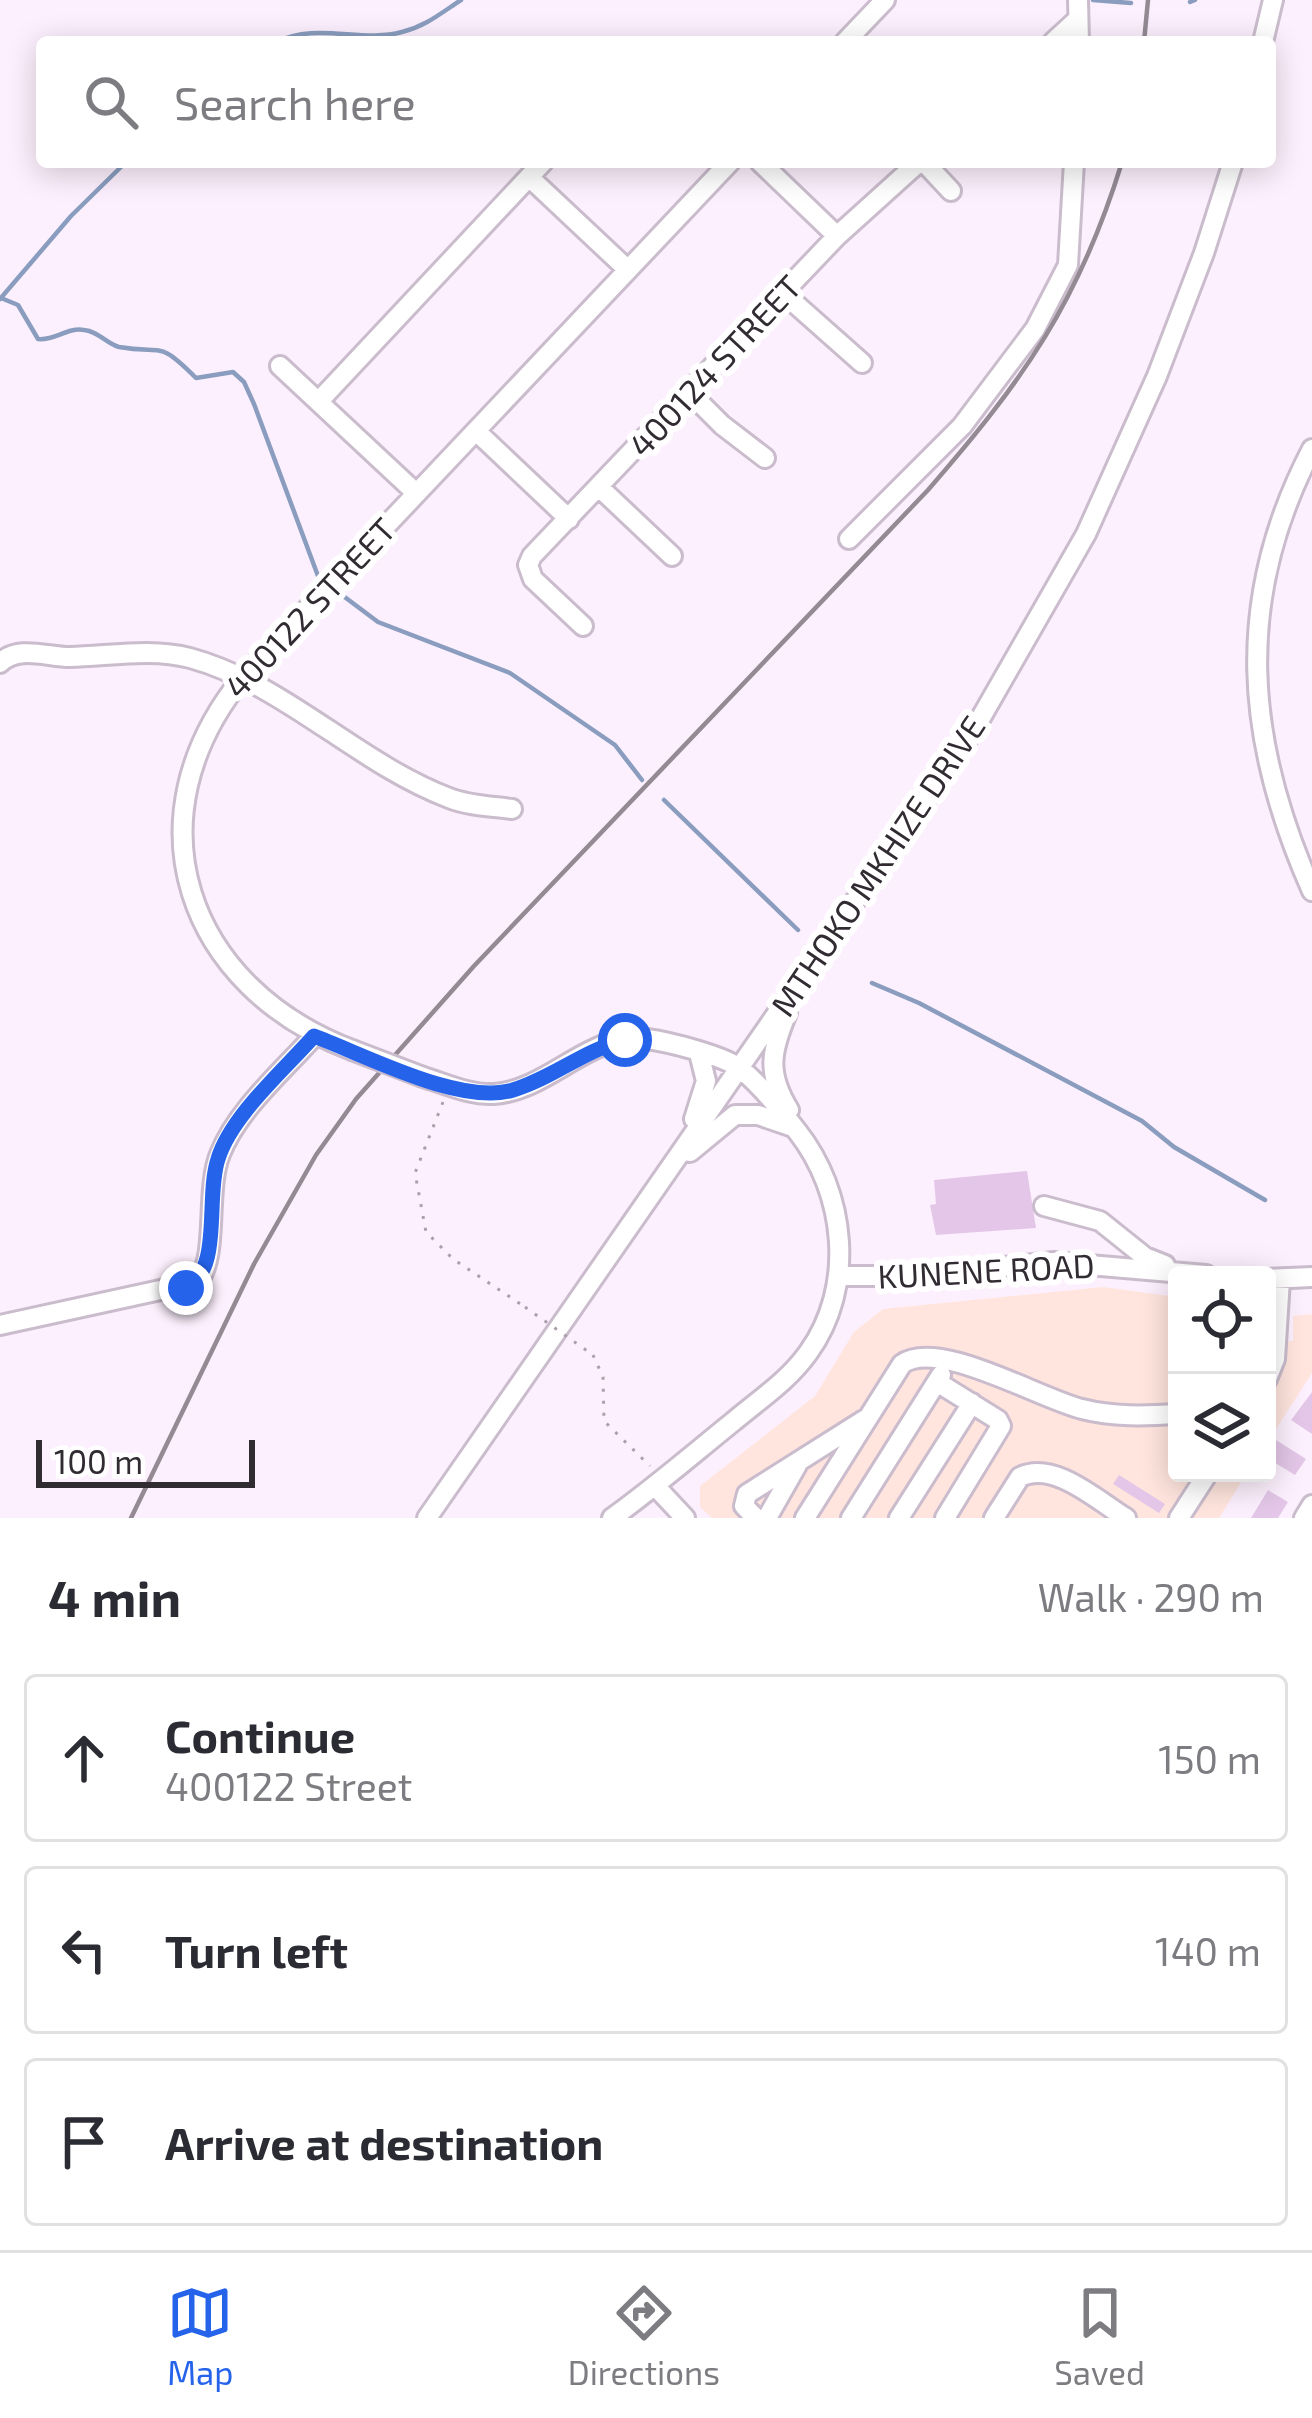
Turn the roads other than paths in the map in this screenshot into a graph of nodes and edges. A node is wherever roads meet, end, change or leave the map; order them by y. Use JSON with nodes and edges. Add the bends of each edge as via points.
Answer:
{"nodes":[{"id":1,"x":885,"y":0,"type":"edge"},
{"id":2,"x":1273,"y":0,"type":"edge"},
{"id":3,"x":1078,"y":10,"type":"edge"},
{"id":4,"x":851,"y":36,"type":"edge"},
{"id":5,"x":1058,"y":36,"type":"edge"},
{"id":6,"x":1264,"y":36,"type":"edge"},
{"id":7,"x":724,"y":168,"type":"edge"},
{"id":8,"x":766,"y":168,"type":"edge"},
{"id":9,"x":915,"y":168,"type":"edge"},
{"id":10,"x":928,"y":168,"type":"edge"},
{"id":11,"x":1074,"y":168,"type":"edge"},
{"id":12,"x":1231,"y":168,"type":"edge"},
{"id":13,"x":536,"y":170,"type":"edge"},
{"id":14,"x":951,"y":191,"type":"dead end"},
{"id":15,"x":836,"y":236,"type":"junction"},
{"id":16,"x":628,"y":270,"type":"junction"},
{"id":17,"x":783,"y":293,"type":"junction"},
{"id":18,"x":862,"y":363,"type":"dead end"},
{"id":19,"x":280,"y":366,"type":"dead end"},
{"id":20,"x":690,"y":393,"type":"junction"},
{"id":21,"x":319,"y":400,"type":"junction"},
{"id":22,"x":476,"y":431,"type":"junction"},
{"id":23,"x":1312,"y":449,"type":"edge"},
{"id":24,"x":765,"y":458,"type":"dead end"},
{"id":25,"x":600,"y":488,"type":"junction"},
{"id":26,"x":416,"y":493,"type":"junction"},
{"id":27,"x":569,"y":518,"type":"junction"},
{"id":28,"x":849,"y":539,"type":"dead end"},
{"id":29,"x":672,"y":556,"type":"dead end"},
{"id":30,"x":583,"y":626,"type":"dead end"},
{"id":31,"x":0,"y":663,"type":"edge"},
{"id":32,"x":243,"y":677,"type":"junction"},
{"id":33,"x":512,"y":809,"type":"dead end"},
{"id":34,"x":1312,"y":891,"type":"edge"},
{"id":35,"x":800,"y":981,"type":"junction"},
{"id":36,"x":314,"y":1036,"type":"junction"},
{"id":37,"x":699,"y":1053,"type":"junction"},
{"id":38,"x":739,"y":1066,"type":"junction"},
{"id":39,"x":795,"y":1128,"type":"junction"},
{"id":40,"x":684,"y":1145,"type":"junction"},
{"id":41,"x":812,"y":1150,"type":"junction"},
{"id":42,"x":655,"y":1187,"type":"junction"},
{"id":43,"x":1044,"y":1206,"type":"dead end"},
{"id":44,"x":1172,"y":1266,"type":"edge"},
{"id":45,"x":1168,"y":1272,"type":"edge"},
{"id":46,"x":838,"y":1276,"type":"junction"},
{"id":47,"x":1312,"y":1277,"type":"edge"},
{"id":48,"x":1276,"y":1279,"type":"edge"},
{"id":49,"x":0,"y":1325,"type":"edge"},
{"id":50,"x":950,"y":1361,"type":"junction"},
{"id":51,"x":937,"y":1382,"type":"junction"},
{"id":52,"x":972,"y":1403,"type":"junction"},
{"id":53,"x":1168,"y":1414,"type":"edge"},
{"id":54,"x":868,"y":1417,"type":"junction"},
{"id":55,"x":799,"y":1461,"type":"junction"},
{"id":56,"x":1202,"y":1482,"type":"edge"},
{"id":57,"x":659,"y":1484,"type":"junction"},
{"id":58,"x":1312,"y":1504,"type":"edge"},
{"id":59,"x":427,"y":1518,"type":"edge"},
{"id":60,"x":612,"y":1518,"type":"edge"},
{"id":61,"x":685,"y":1518,"type":"edge"},
{"id":62,"x":756,"y":1518,"type":"edge"},
{"id":63,"x":767,"y":1518,"type":"edge"},
{"id":64,"x":806,"y":1518,"type":"edge"},
{"id":65,"x":850,"y":1518,"type":"edge"},
{"id":66,"x":899,"y":1518,"type":"edge"},
{"id":67,"x":945,"y":1518,"type":"edge"},
{"id":68,"x":994,"y":1518,"type":"edge"},
{"id":69,"x":1126,"y":1518,"type":"edge"},
{"id":70,"x":1179,"y":1518,"type":"edge"},
{"id":71,"x":1304,"y":1518,"type":"edge"}],
"edges":[{"from":1,"to":4,"type":"street"},
{"from":2,"to":6,"type":"street"},
{"from":3,"to":5,"type":"street"},
{"from":7,"to":16,"type":"street","name":"400122 STREET"},
{"from":8,"to":15,"type":"street"},
{"from":9,"to":15,"type":"street","name":"400124 STREET"},
{"from":10,"to":14,"type":"street"},
{"from":11,"to":28,"type":"street","via":[[1068,265],[1035,329],[962,426]]},
{"from":12,"to":35,"type":"street","name":"MTHOKO MKHIZE DRIVE","via":[[1157,376],[1087,534],[975,728]]},
{"from":13,"to":16,"type":"street"},
{"from":13,"to":21,"type":"street"},
{"from":15,"to":17,"type":"street","name":"400124 STREET"},
{"from":16,"to":22,"type":"street","name":"400122 STREET"},
{"from":17,"to":18,"type":"street"},
{"from":17,"to":20,"type":"street","name":"400124 STREET"},
{"from":19,"to":21,"type":"street"},
{"from":20,"to":24,"type":"street"},
{"from":20,"to":25,"type":"street","name":"400124 STREET"},
{"from":21,"to":26,"type":"street"},
{"from":22,"to":26,"type":"street","name":"400122 STREET"},
{"from":22,"to":27,"type":"street"},
{"from":23,"to":34,"type":"street","via":[[1269,566],[1257,694],[1272,787]]},
{"from":25,"to":27,"type":"street","name":"400124 STREET"},
{"from":25,"to":29,"type":"street"},
{"from":26,"to":32,"type":"street","name":"400122 STREET"},
{"from":27,"to":30,"type":"street","name":"400124 STREET","via":[[530,560],[533,579]]},
{"from":31,"to":32,"type":"street","via":[[21,652],[157,653]]},
{"from":32,"to":33,"type":"street","via":[[417,784],[452,800]]},
{"from":32,"to":36,"type":"street","name":"400122 STREET","via":[[213,718],[189,775],[186,865],[201,917],[238,977]]},
{"from":35,"to":38,"type":"street","name":"MTHOKO MKHIZE DRIVE"},
{"from":35,"to":41,"type":"street","via":[[770,1066]]},
{"from":36,"to":37,"type":"street","name":"400122 STREET","bridge":true,"via":[[478,1094],[533,1083],[625,1040]]},
{"from":36,"to":49,"type":"street","via":[[230,1132],[212,1184],[209,1262],[197,1282]]},
{"from":37,"to":38,"type":"street","name":"400122 STREET"},
{"from":37,"to":40,"type":"street","via":[[706,1081]]},
{"from":38,"to":39,"type":"street"},
{"from":38,"to":40,"type":"street","name":"MTHOKO MKHIZE DRIVE"},
{"from":39,"to":41,"type":"street"},
{"from":39,"to":42,"type":"street","via":[[735,1114]]},
{"from":40,"to":42,"type":"street","name":"MTHOKO MKHIZE DRIVE"},
{"from":41,"to":46,"type":"street","via":[[836,1212]]},
{"from":42,"to":59,"type":"street","name":"MTHOKO MKHIZE DRIVE"},
{"from":43,"to":44,"type":"street","via":[[1100,1221],[1145,1257]]},
{"from":45,"to":46,"type":"street","name":"KUNENE ROAD","via":[[1054,1262]]},
{"from":46,"to":57,"type":"street","via":[[808,1354]]},
{"from":47,"to":48,"type":"street"},
{"from":50,"to":51,"type":"street"},
{"from":50,"to":53,"type":"street","via":[[1082,1409]]},
{"from":50,"to":54,"type":"street","via":[[909,1358]]},
{"from":51,"to":52,"type":"street"},
{"from":51,"to":65,"type":"street"},
{"from":52,"to":66,"type":"street"},
{"from":52,"to":67,"type":"street","via":[[1000,1429]]},
{"from":54,"to":55,"type":"street"},
{"from":54,"to":64,"type":"street"},
{"from":55,"to":62,"type":"street","via":[[747,1494],[744,1506]]},
{"from":55,"to":63,"type":"street"},
{"from":56,"to":70,"type":"street"},
{"from":57,"to":60,"type":"street"},
{"from":57,"to":61,"type":"street"},
{"from":58,"to":71,"type":"street"},
{"from":68,"to":69,"type":"street","via":[[1020,1477],[1040,1472]]}]}
